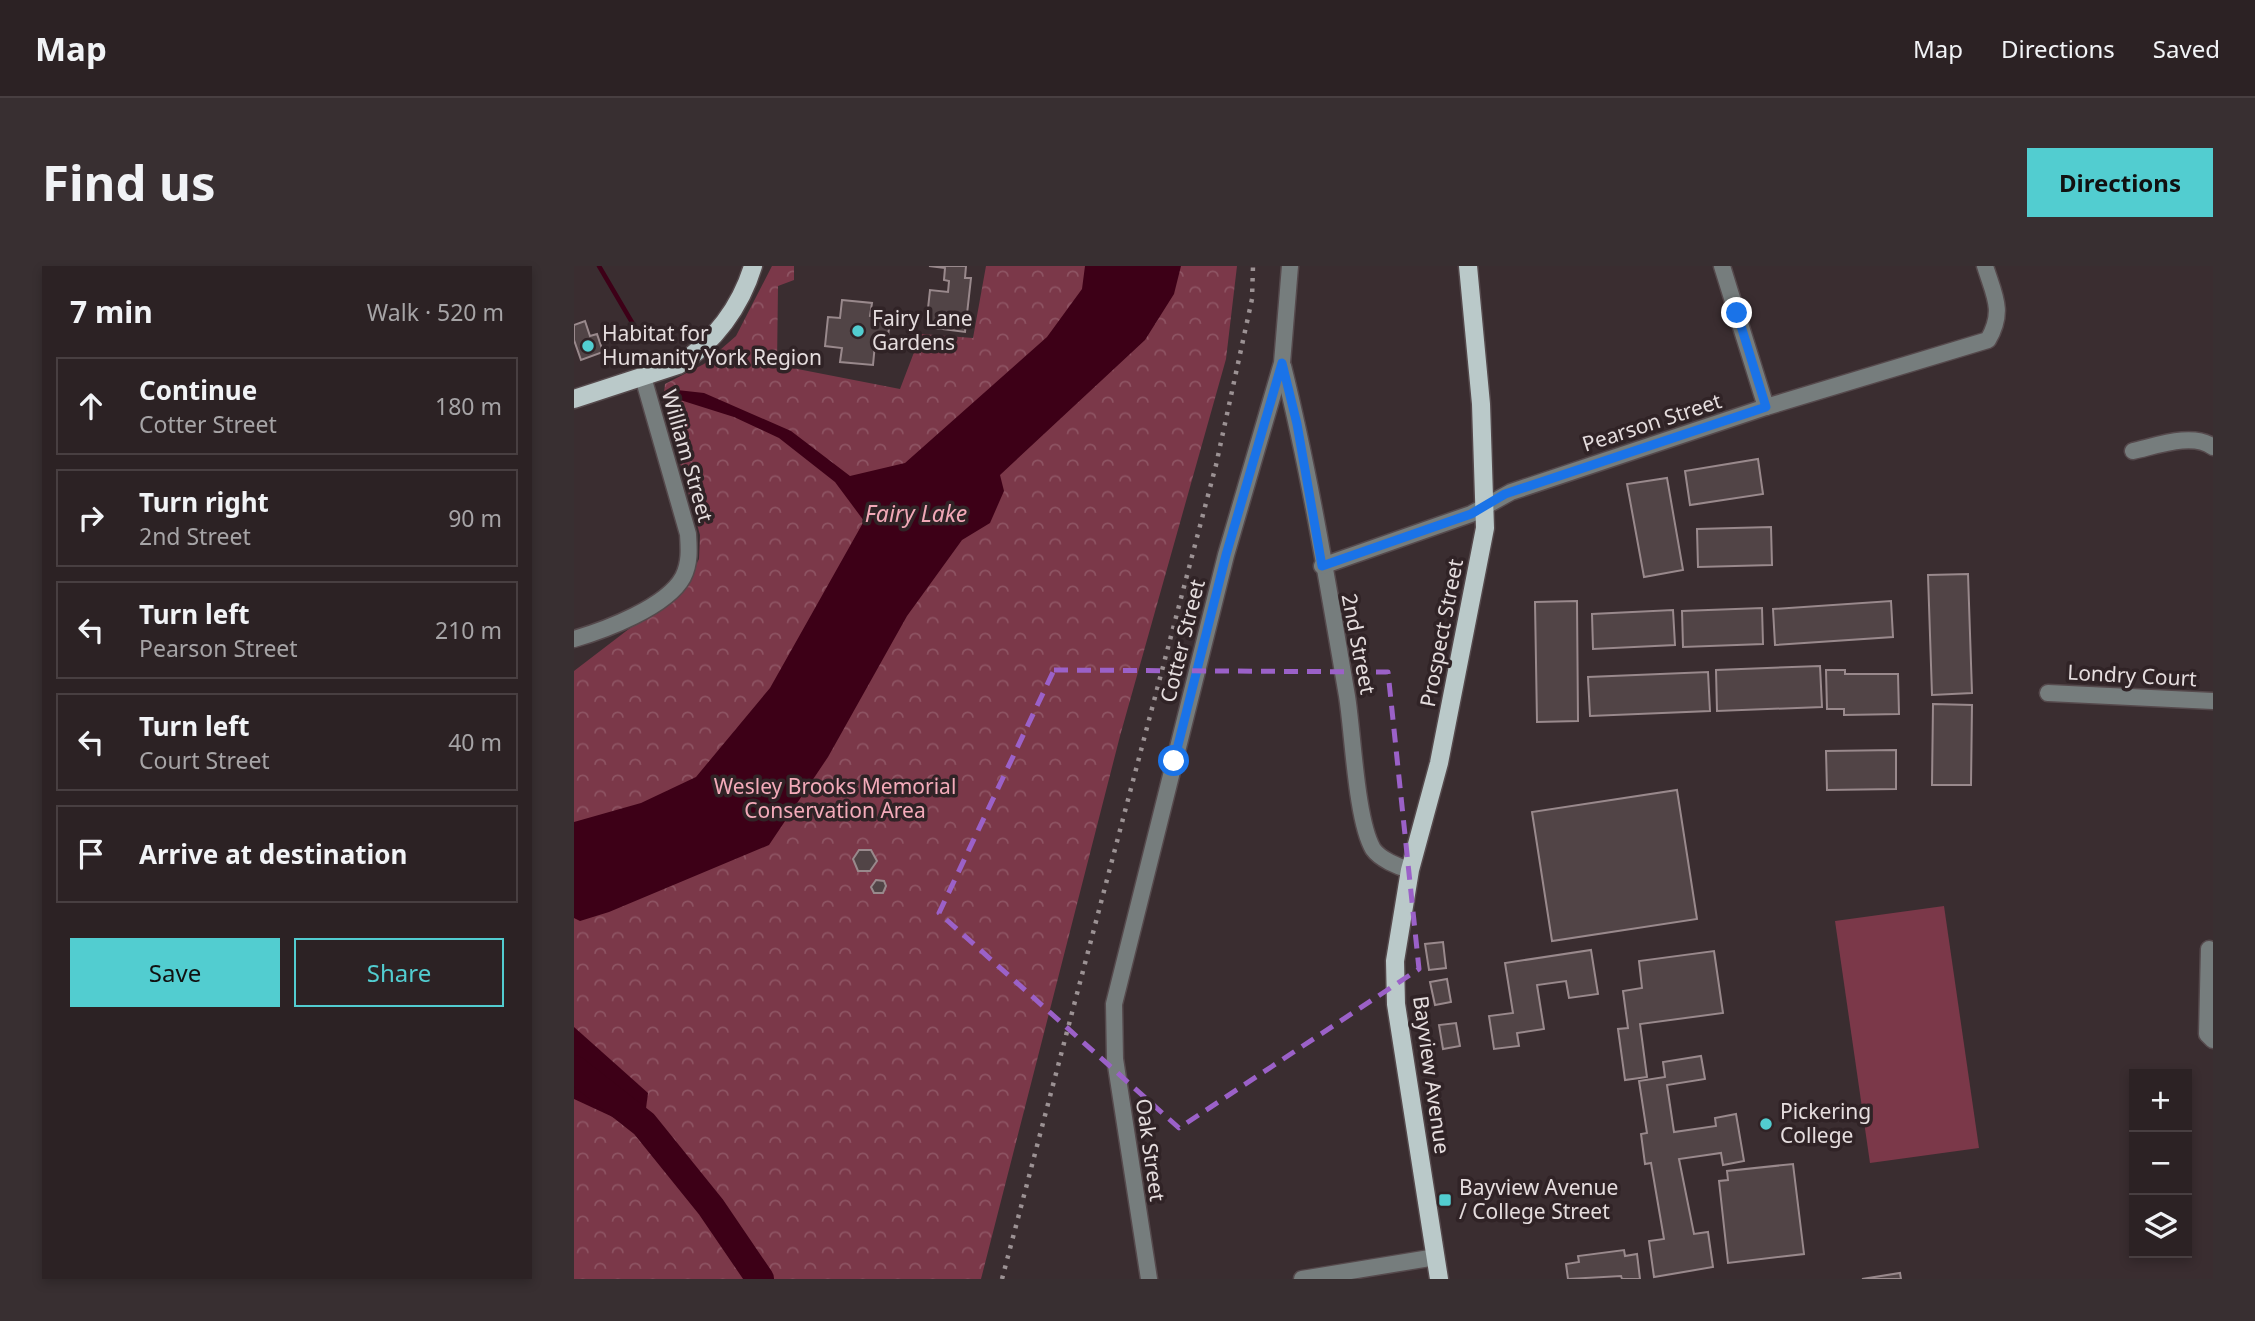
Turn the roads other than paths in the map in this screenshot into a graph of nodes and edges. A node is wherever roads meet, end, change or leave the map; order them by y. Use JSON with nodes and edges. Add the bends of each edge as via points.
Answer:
{"nodes":[{"id":1,"x":753,"y":266,"type":"edge"},
{"id":2,"x":1290,"y":266,"type":"edge"},
{"id":3,"x":1468,"y":266,"type":"edge"},
{"id":4,"x":1722,"y":266,"type":"edge"},
{"id":5,"x":1985,"y":266,"type":"edge"},
{"id":6,"x":1282,"y":363,"type":"junction"},
{"id":7,"x":643,"y":377,"type":"junction"},
{"id":8,"x":574,"y":400,"type":"edge"},
{"id":9,"x":1766,"y":407,"type":"junction"},
{"id":10,"x":2213,"y":447,"type":"edge"},
{"id":11,"x":2133,"y":450,"type":"dead end"},
{"id":12,"x":1485,"y":503,"type":"junction"},
{"id":13,"x":1322,"y":566,"type":"junction"},
{"id":14,"x":574,"y":639,"type":"edge"},
{"id":15,"x":2048,"y":693,"type":"dead end"},
{"id":16,"x":2213,"y":701,"type":"edge"},
{"id":17,"x":1410,"y":870,"type":"junction"},
{"id":18,"x":2209,"y":949,"type":"dead end"},
{"id":19,"x":1395,"y":961,"type":"joint"},
{"id":20,"x":1113,"y":1026,"type":"joint"},
{"id":21,"x":2213,"y":1040,"type":"edge"},
{"id":22,"x":1436,"y":1257,"type":"junction"},
{"id":23,"x":1149,"y":1279,"type":"edge"},
{"id":24,"x":1302,"y":1279,"type":"edge"},
{"id":25,"x":1439,"y":1279,"type":"edge"}],
"edges":[{"from":1,"to":7,"type":"main road","via":[[747,288],[709,343],[678,365]]},
{"from":2,"to":6,"type":"street","name":"Cotter Street"},
{"from":3,"to":12,"type":"main road","name":"Prospect Street"},
{"from":4,"to":9,"type":"street"},
{"from":5,"to":9,"type":"street","name":"Pearson Street","via":[[1998,308],[1989,340]]},
{"from":6,"to":13,"type":"street","name":"2nd Street"},
{"from":6,"to":20,"type":"street","name":"Cotter Street","via":[[1226,555],[1114,1004]]},
{"from":7,"to":8,"type":"main road"},
{"from":7,"to":14,"type":"street","name":"William Street","via":[[690,554],[683,578],[666,596],[604,629]]},
{"from":9,"to":12,"type":"street","name":"Pearson Street"},
{"from":10,"to":11,"type":"street","via":[[2186,440]]},
{"from":12,"to":13,"type":"street","name":"Pearson Street","via":[[1471,514]]},
{"from":12,"to":17,"type":"main road","name":"Prospect Street","via":[[1485,528],[1460,663]]},
{"from":13,"to":17,"type":"street","name":"2nd Street","via":[[1370,839],[1383,857]]},
{"from":15,"to":16,"type":"street","name":"Londry Court"},
{"from":17,"to":19,"type":"main road","name":"Prospect Street"},
{"from":18,"to":21,"type":"street","via":[[2207,1034]]},
{"from":19,"to":22,"type":"main road","name":"Bayview Avenue","via":[[1396,1004]]},
{"from":20,"to":23,"type":"street","name":"Oak Street"},
{"from":22,"to":24,"type":"street"},
{"from":22,"to":25,"type":"main road","name":"Bayview Avenue"}]}
